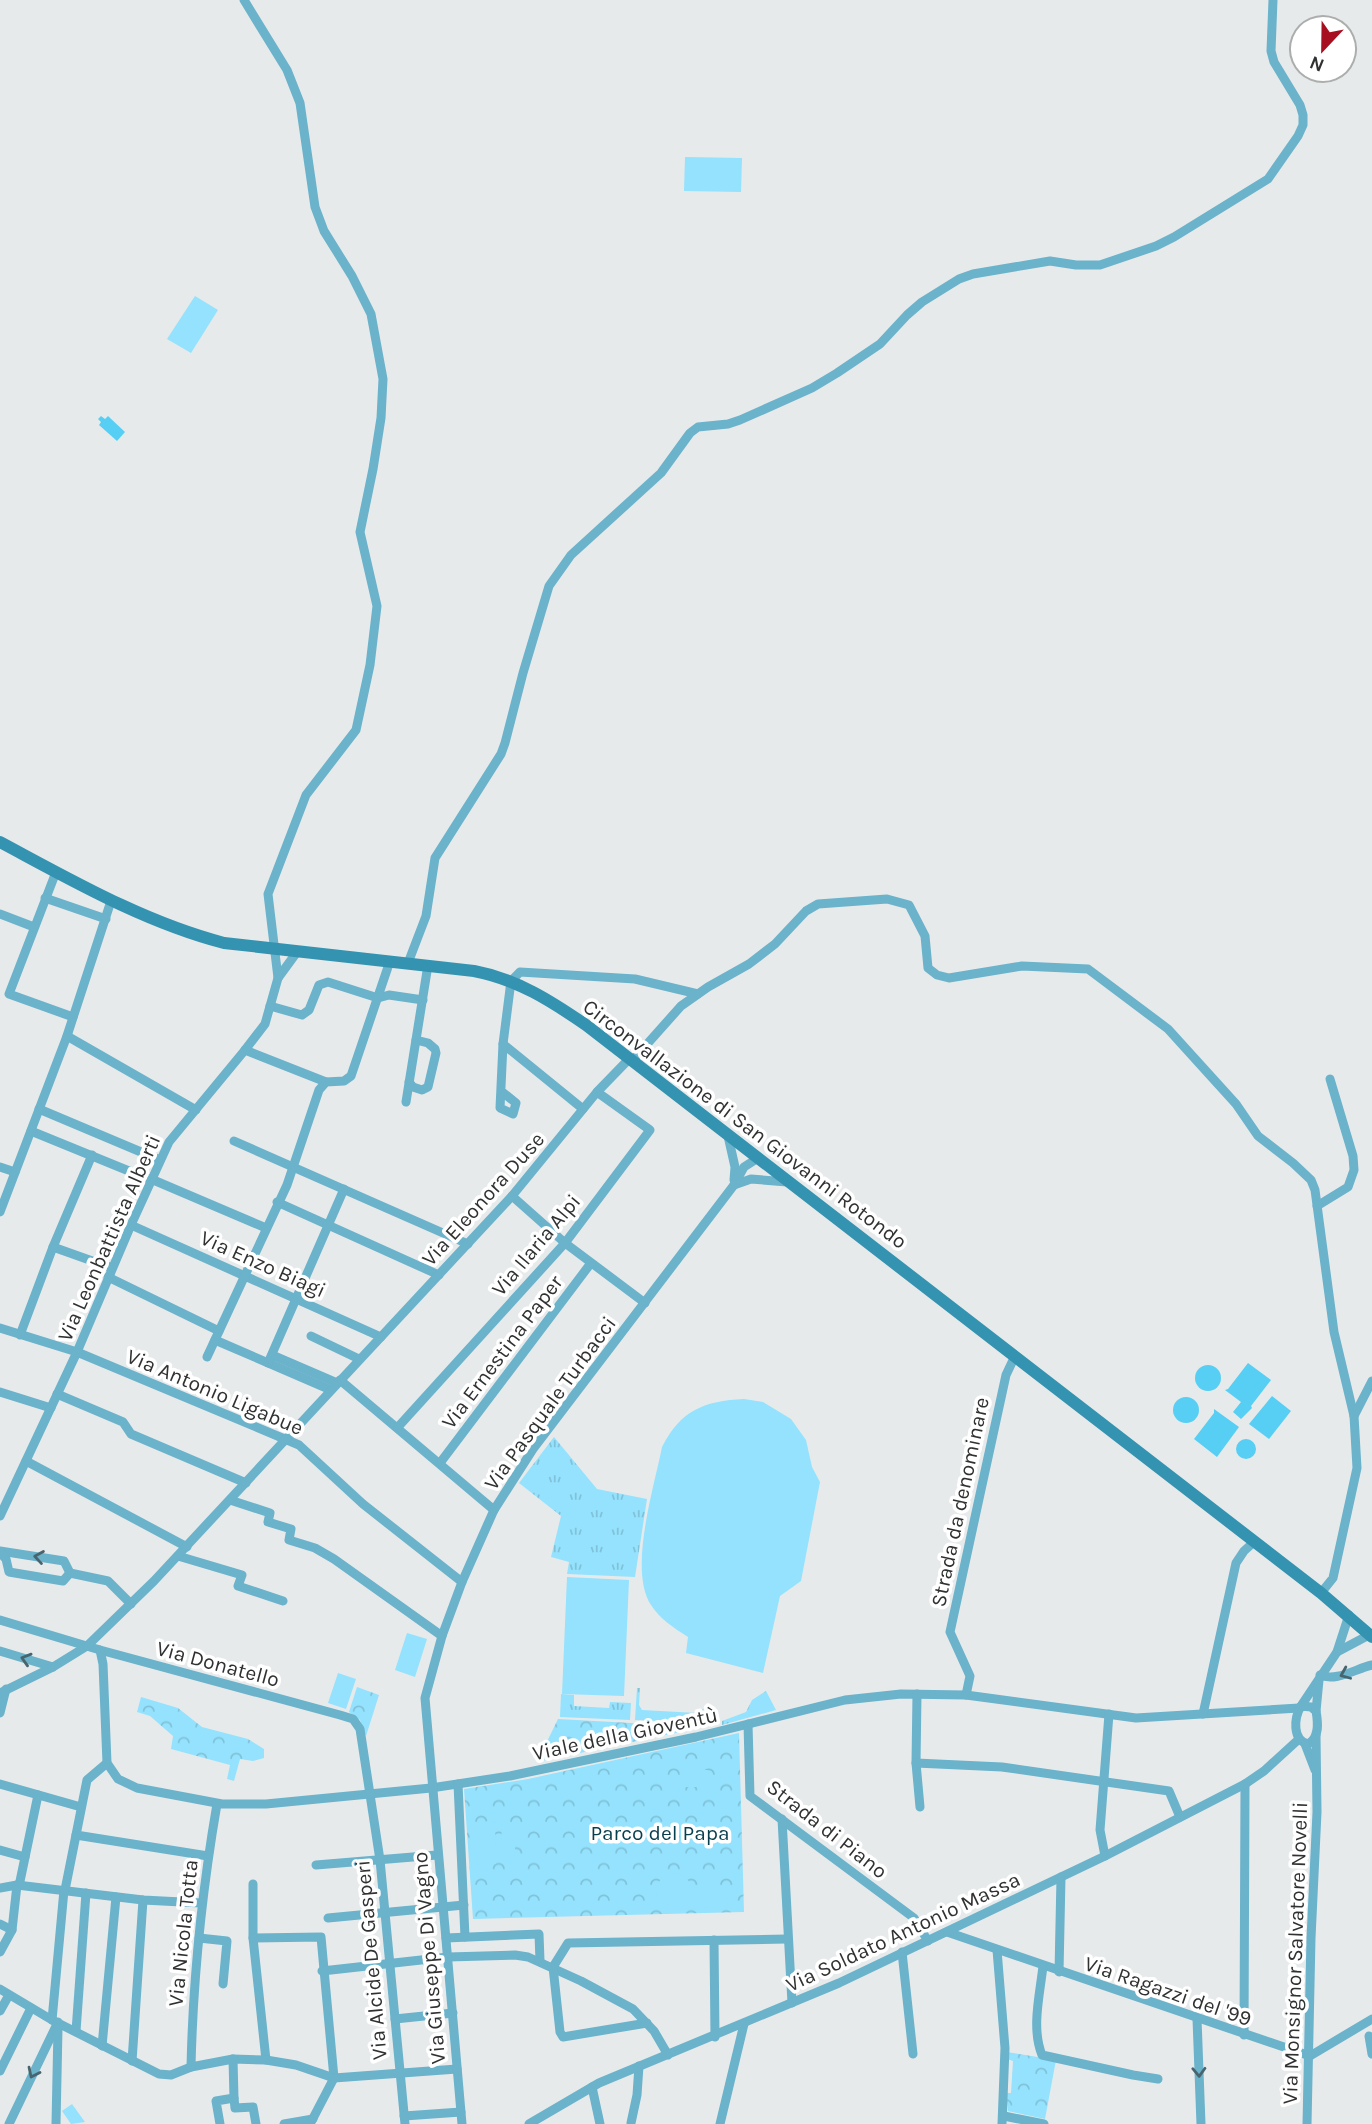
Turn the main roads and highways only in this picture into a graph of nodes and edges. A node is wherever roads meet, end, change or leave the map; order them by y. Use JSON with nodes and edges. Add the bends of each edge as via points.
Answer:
{"nodes":[{"id":1,"x":0,"y":842,"type":"edge"},
{"id":2,"x":1371,"y":1636,"type":"edge"}],
"edges":[{"from":1,"to":2,"type":"main road","name":"Circonvallazione di San Giovanni Rotondo","via":[[111,901],[192,935],[275,950],[479,972],[511,981],[555,1004],[1255,1541]]}]}
